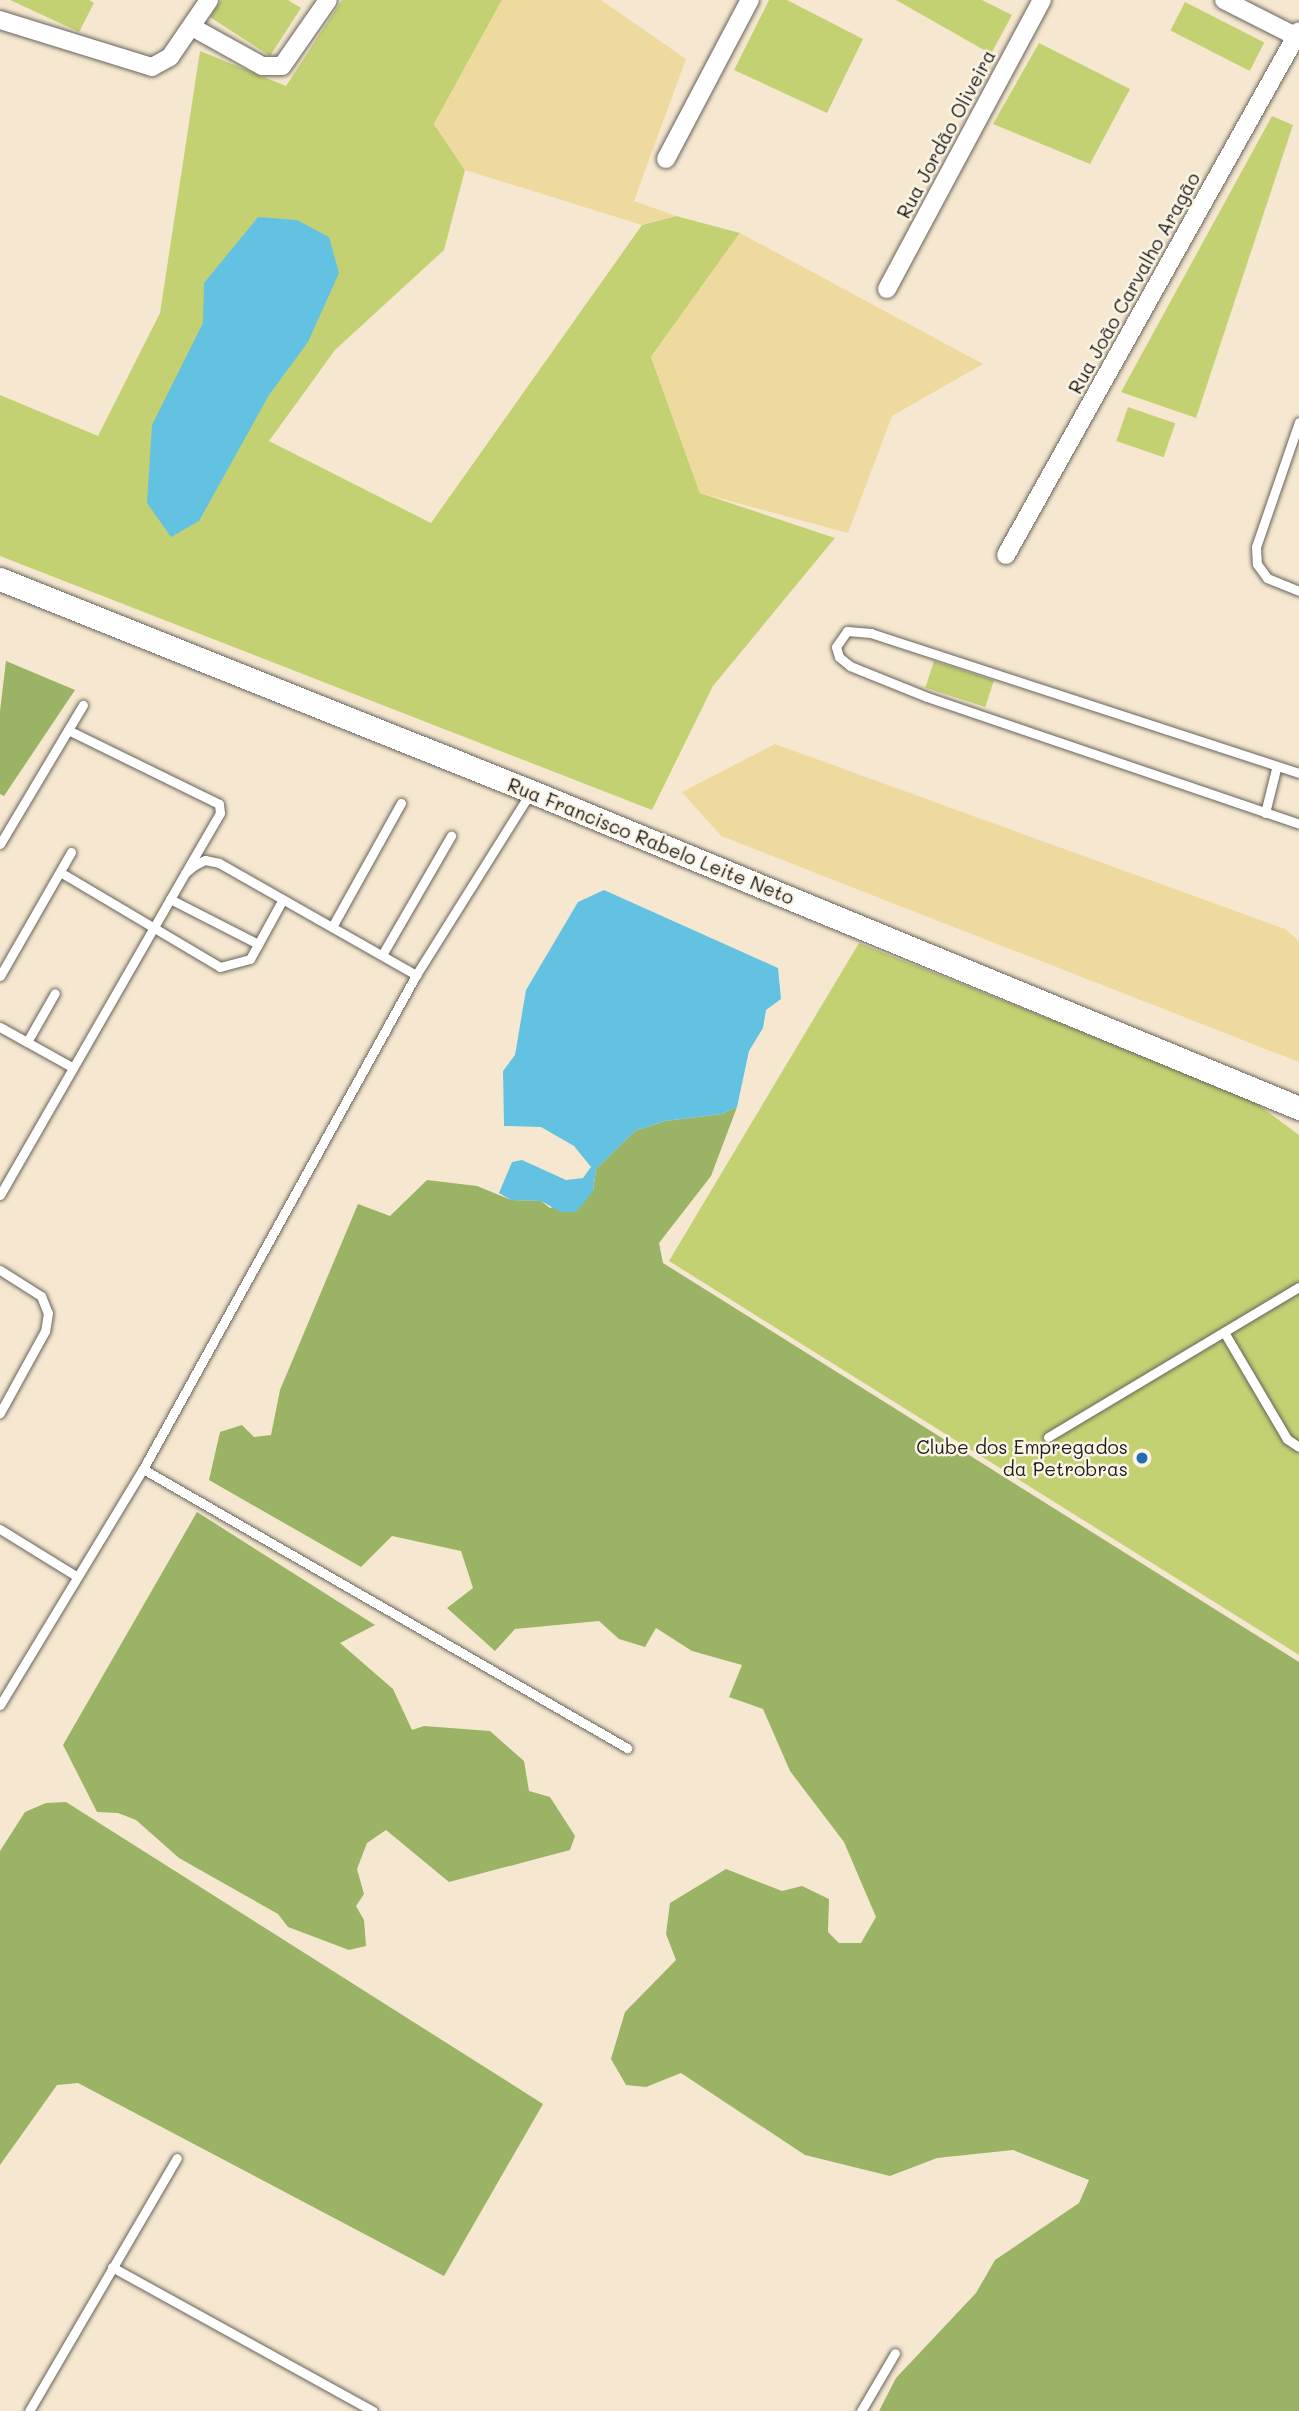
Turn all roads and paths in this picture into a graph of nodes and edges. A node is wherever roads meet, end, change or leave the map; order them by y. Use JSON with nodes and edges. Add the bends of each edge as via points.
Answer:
{"nodes":[{"id":1,"x":209,"y":0,"type":"edge"},
{"id":2,"x":328,"y":0,"type":"edge"},
{"id":3,"x":750,"y":0,"type":"edge"},
{"id":4,"x":1042,"y":0,"type":"edge"},
{"id":5,"x":1224,"y":0,"type":"edge"},
{"id":6,"x":0,"y":20,"type":"edge"},
{"id":7,"x":192,"y":27,"type":"junction"},
{"id":8,"x":1298,"y":36,"type":"edge"},
{"id":9,"x":666,"y":159,"type":"dead end"},
{"id":10,"x":887,"y":289,"type":"dead end"},
{"id":11,"x":1299,"y":422,"type":"edge"},
{"id":12,"x":1006,"y":555,"type":"dead end"},
{"id":13,"x":0,"y":579,"type":"edge"},
{"id":14,"x":1299,"y":591,"type":"edge"},
{"id":15,"x":83,"y":705,"type":"dead end"},
{"id":16,"x":68,"y":730,"type":"junction"},
{"id":17,"x":1276,"y":769,"type":"junction"},
{"id":18,"x":1299,"y":773,"type":"edge"},
{"id":19,"x":530,"y":791,"type":"junction"},
{"id":20,"x":401,"y":803,"type":"dead end"},
{"id":21,"x":1265,"y":813,"type":"junction"},
{"id":22,"x":1299,"y":824,"type":"edge"},
{"id":23,"x":451,"y":836,"type":"dead end"},
{"id":24,"x":0,"y":844,"type":"edge"},
{"id":25,"x":71,"y":852,"type":"dead end"},
{"id":26,"x":60,"y":872,"type":"junction"},
{"id":27,"x":185,"y":873,"type":"junction"},
{"id":28,"x":170,"y":899,"type":"junction"},
{"id":29,"x":283,"y":900,"type":"junction"},
{"id":30,"x":332,"y":927,"type":"junction"},
{"id":31,"x":153,"y":928,"type":"junction"},
{"id":32,"x":258,"y":944,"type":"junction"},
{"id":33,"x":382,"y":955,"type":"junction"},
{"id":34,"x":416,"y":975,"type":"junction"},
{"id":35,"x":0,"y":976,"type":"edge"},
{"id":36,"x":55,"y":993,"type":"dead end"},
{"id":37,"x":0,"y":1027,"type":"edge"},
{"id":38,"x":27,"y":1042,"type":"junction"},
{"id":39,"x":72,"y":1067,"type":"junction"},
{"id":40,"x":1298,"y":1109,"type":"edge"},
{"id":41,"x":0,"y":1195,"type":"edge"},
{"id":42,"x":0,"y":1270,"type":"edge"},
{"id":43,"x":1299,"y":1287,"type":"edge"},
{"id":44,"x":1224,"y":1332,"type":"junction"},
{"id":45,"x":0,"y":1413,"type":"edge"},
{"id":46,"x":1048,"y":1437,"type":"dead end"},
{"id":47,"x":1299,"y":1447,"type":"edge"},
{"id":48,"x":143,"y":1469,"type":"junction"},
{"id":49,"x":0,"y":1529,"type":"edge"},
{"id":50,"x":76,"y":1576,"type":"junction"},
{"id":51,"x":0,"y":1705,"type":"edge"},
{"id":52,"x":627,"y":1748,"type":"dead end"},
{"id":53,"x":177,"y":2158,"type":"dead end"},
{"id":54,"x":112,"y":2267,"type":"junction"},
{"id":55,"x":895,"y":2353,"type":"dead end"},
{"id":56,"x":29,"y":2411,"type":"edge"},
{"id":57,"x":373,"y":2411,"type":"edge"},
{"id":58,"x":861,"y":2411,"type":"edge"}],
"edges":[{"from":1,"to":7,"type":"street"},
{"from":2,"to":7,"type":"street","via":[[292,58],[273,68]]},
{"from":3,"to":9,"type":"street"},
{"from":4,"to":10,"type":"street","name":"Rua Jordão Oliveira"},
{"from":5,"to":8,"type":"street"},
{"from":6,"to":7,"type":"street","via":[[152,67],[170,57]]},
{"from":8,"to":12,"type":"street","name":"Rua João Carvalho Aragão"},
{"from":11,"to":14,"type":"lane","via":[[1256,547],[1257,564],[1266,578]]},
{"from":13,"to":19,"type":"street","name":"Rua Francisco Rabelo Leite Neto"},
{"from":15,"to":16,"type":"lane"},
{"from":16,"to":24,"type":"lane"},
{"from":16,"to":27,"type":"lane","via":[[219,804],[220,813]]},
{"from":17,"to":18,"type":"lane"},
{"from":17,"to":21,"type":"lane"},
{"from":17,"to":21,"type":"lane","via":[[871,633],[847,631],[836,647],[849,666],[927,697]]},
{"from":19,"to":34,"type":"lane"},
{"from":19,"to":40,"type":"street","name":"Rua Francisco Rabelo Leite Neto"},
{"from":20,"to":30,"type":"lane"},
{"from":21,"to":22,"type":"lane"},
{"from":23,"to":33,"type":"lane"},
{"from":25,"to":26,"type":"lane"},
{"from":26,"to":31,"type":"lane"},
{"from":26,"to":35,"type":"lane"},
{"from":27,"to":28,"type":"lane"},
{"from":27,"to":29,"type":"lane","via":[[205,860],[219,863]]},
{"from":28,"to":31,"type":"lane"},
{"from":28,"to":32,"type":"lane"},
{"from":29,"to":30,"type":"lane"},
{"from":29,"to":32,"type":"lane"},
{"from":30,"to":33,"type":"lane"},
{"from":31,"to":32,"type":"lane","via":[[220,967],[250,959]]},
{"from":31,"to":39,"type":"lane"},
{"from":33,"to":34,"type":"lane"},
{"from":34,"to":48,"type":"lane"},
{"from":36,"to":38,"type":"lane"},
{"from":37,"to":38,"type":"lane"},
{"from":38,"to":39,"type":"lane"},
{"from":39,"to":41,"type":"lane"},
{"from":42,"to":45,"type":"lane","via":[[41,1297],[48,1312],[46,1331]]},
{"from":43,"to":44,"type":"lane"},
{"from":44,"to":46,"type":"lane"},
{"from":44,"to":47,"type":"lane","via":[[1287,1439]]},
{"from":48,"to":50,"type":"lane"},
{"from":48,"to":52,"type":"lane"},
{"from":49,"to":50,"type":"lane"},
{"from":50,"to":51,"type":"lane"},
{"from":53,"to":54,"type":"lane"},
{"from":54,"to":56,"type":"lane"},
{"from":54,"to":57,"type":"lane"},
{"from":55,"to":58,"type":"lane"}]}
